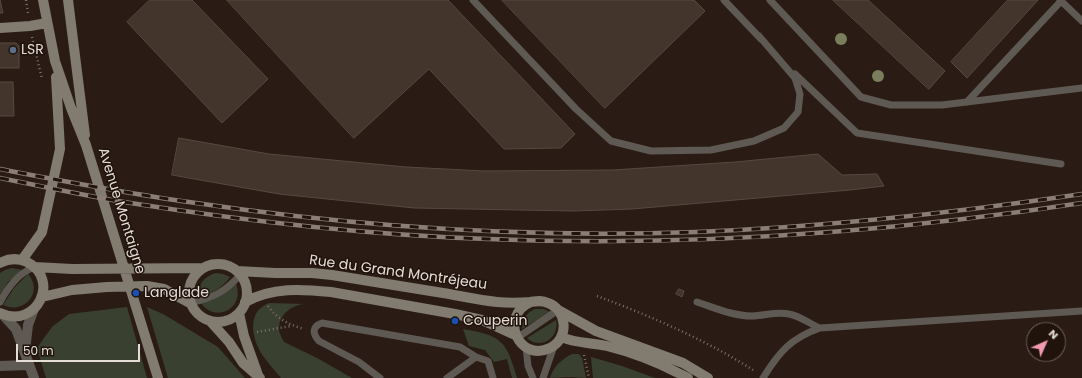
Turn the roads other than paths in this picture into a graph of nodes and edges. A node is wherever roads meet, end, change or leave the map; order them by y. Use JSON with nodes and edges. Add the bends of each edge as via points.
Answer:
{"nodes":[{"id":1,"x":43,"y":0,"type":"edge"},
{"id":2,"x":68,"y":0,"type":"edge"},
{"id":3,"x":473,"y":0,"type":"edge"},
{"id":4,"x":724,"y":0,"type":"edge"},
{"id":5,"x":770,"y":0,"type":"edge"},
{"id":6,"x":1061,"y":0,"type":"edge"},
{"id":7,"x":1082,"y":20,"type":"edge"},
{"id":8,"x":47,"y":23,"type":"junction"},
{"id":9,"x":0,"y":28,"type":"edge"},
{"id":10,"x":759,"y":36,"type":"junction"},
{"id":11,"x":55,"y":61,"type":"junction"},
{"id":12,"x":1082,"y":88,"type":"edge"},
{"id":13,"x":967,"y":102,"type":"junction"},
{"id":14,"x":86,"y":145,"type":"junction"},
{"id":15,"x":1061,"y":164,"type":"dead end"},
{"id":16,"x":22,"y":260,"type":"junction"},
{"id":17,"x":0,"y":263,"type":"edge"},
{"id":18,"x":35,"y":267,"type":"junction"},
{"id":19,"x":202,"y":268,"type":"junction"},
{"id":20,"x":239,"y":273,"type":"junction"},
{"id":21,"x":42,"y":297,"type":"junction"},
{"id":22,"x":0,"y":302,"type":"edge"},
{"id":23,"x":245,"y":302,"type":"junction"},
{"id":24,"x":531,"y":302,"type":"junction"},
{"id":25,"x":697,"y":302,"type":"dead end"},
{"id":26,"x":190,"y":303,"type":"junction"},
{"id":27,"x":34,"y":309,"type":"junction"},
{"id":28,"x":558,"y":310,"type":"junction"},
{"id":29,"x":1082,"y":311,"type":"edge"},
{"id":30,"x":239,"y":313,"type":"junction"},
{"id":31,"x":2,"y":314,"type":"edge"},
{"id":32,"x":210,"y":320,"type":"junction"},
{"id":33,"x":820,"y":328,"type":"junction"},
{"id":34,"x":516,"y":336,"type":"junction"},
{"id":35,"x":561,"y":337,"type":"junction"},
{"id":36,"x":554,"y":346,"type":"junction"},
{"id":37,"x":526,"y":347,"type":"junction"},
{"id":38,"x":25,"y":351,"type":"junction"},
{"id":39,"x":476,"y":357,"type":"junction"},
{"id":40,"x":29,"y":365,"type":"junction"},
{"id":41,"x":0,"y":366,"type":"edge"},
{"id":42,"x":259,"y":377,"type":"edge"},
{"id":43,"x":683,"y":377,"type":"edge"},
{"id":44,"x":34,"y":378,"type":"edge"},
{"id":45,"x":158,"y":378,"type":"edge"},
{"id":46,"x":380,"y":378,"type":"edge"},
{"id":47,"x":447,"y":378,"type":"edge"},
{"id":48,"x":493,"y":378,"type":"edge"},
{"id":49,"x":533,"y":378,"type":"edge"},
{"id":50,"x":543,"y":378,"type":"edge"},
{"id":51,"x":708,"y":378,"type":"edge"},
{"id":52,"x":763,"y":378,"type":"edge"}],
"edges":[{"from":1,"to":8,"type":"street","name":"Avenue Montaigne"},
{"from":2,"to":14,"type":"street","name":"Avenue Montaigne"},
{"from":3,"to":10,"type":"lane","via":[[576,109],[611,141],[650,151],[711,150],[754,141],[784,128],[798,112],[800,94],[795,78]]},
{"from":4,"to":10,"type":"lane"},
{"from":5,"to":13,"type":"lane","via":[[862,97],[891,105],[942,105]]},
{"from":6,"to":7,"type":"lane"},
{"from":6,"to":13,"type":"lane"},
{"from":8,"to":9,"type":"street"},
{"from":8,"to":11,"type":"street","name":"Avenue Montaigne"},
{"from":10,"to":15,"type":"lane","via":[[857,133]]},
{"from":11,"to":14,"type":"street","name":"Avenue Montaigne"},
{"from":11,"to":16,"type":"street","via":[[60,148],[44,226],[37,241]]},
{"from":12,"to":13,"type":"lane"},
{"from":14,"to":45,"type":"street","name":"Avenue Montaigne"},
{"from":16,"to":17,"type":"street","via":[[10,259]]},
{"from":16,"to":18,"type":"street"},
{"from":18,"to":19,"type":"street","name":"Rue du Grand Montréjeau"},
{"from":18,"to":21,"type":"street","via":[[42,281]]},
{"from":18,"to":22,"type":"lane","via":[[18,278]]},
{"from":19,"to":20,"type":"street","name":"Rue du Grand Montréjeau","via":[[220,264],[229,266]]},
{"from":19,"to":26,"type":"street","via":[[190,283]]},
{"from":20,"to":23,"type":"street","via":[[246,290]]},
{"from":20,"to":24,"type":"street","name":"Rue du Grand Montréjeau","via":[[325,274],[498,302]]},
{"from":20,"to":26,"type":"lane","via":[[228,287],[218,294]]},
{"from":21,"to":26,"type":"street","via":[[72,290],[147,286],[164,289]]},
{"from":21,"to":27,"type":"street"},
{"from":23,"to":30,"type":"street"},
{"from":23,"to":34,"type":"street","name":"Rue du Grand Montréjeau","via":[[258,295],[276,291],[331,292],[482,320]]},
{"from":24,"to":28,"type":"street","name":"Rue du Grand Montréjeau","via":[[546,302]]},
{"from":24,"to":34,"type":"street","via":[[521,308],[516,315]]},
{"from":25,"to":33,"type":"lane","via":[[731,314],[789,314]]},
{"from":26,"to":32,"type":"street","via":[[198,314]]},
{"from":27,"to":31,"type":"street","via":[[18,317]]},
{"from":27,"to":38,"type":"street","via":[[28,326]]},
{"from":28,"to":34,"type":"lane"},
{"from":28,"to":35,"type":"street","via":[[564,321]]},
{"from":28,"to":51,"type":"street","name":"Rue du Grand Montréjeau","via":[[596,331],[683,363]]},
{"from":29,"to":33,"type":"lane"},
{"from":30,"to":32,"type":"street","via":[[228,320]]},
{"from":30,"to":42,"type":"street","via":[[244,336]]},
{"from":31,"to":38,"type":"street","via":[[16,329]]},
{"from":32,"to":42,"type":"street","via":[[243,363]]},
{"from":33,"to":52,"type":"lane","via":[[795,339],[782,351]]},
{"from":34,"to":37,"type":"street","name":"Rue du Grand Montréjeau"},
{"from":35,"to":36,"type":"street"},
{"from":35,"to":43,"type":"street","via":[[641,356]]},
{"from":36,"to":37,"type":"street","via":[[542,351]]},
{"from":36,"to":50,"type":"lane"},
{"from":37,"to":49,"type":"lane","via":[[528,366]]},
{"from":38,"to":40,"type":"street"},
{"from":39,"to":46,"type":"lane","via":[[460,347],[322,322],[317,324],[314,332],[319,341],[359,362]]},
{"from":39,"to":47,"type":"lane"},
{"from":39,"to":48,"type":"lane","via":[[488,361]]},
{"from":40,"to":41,"type":"street"},
{"from":40,"to":44,"type":"street"}]}
